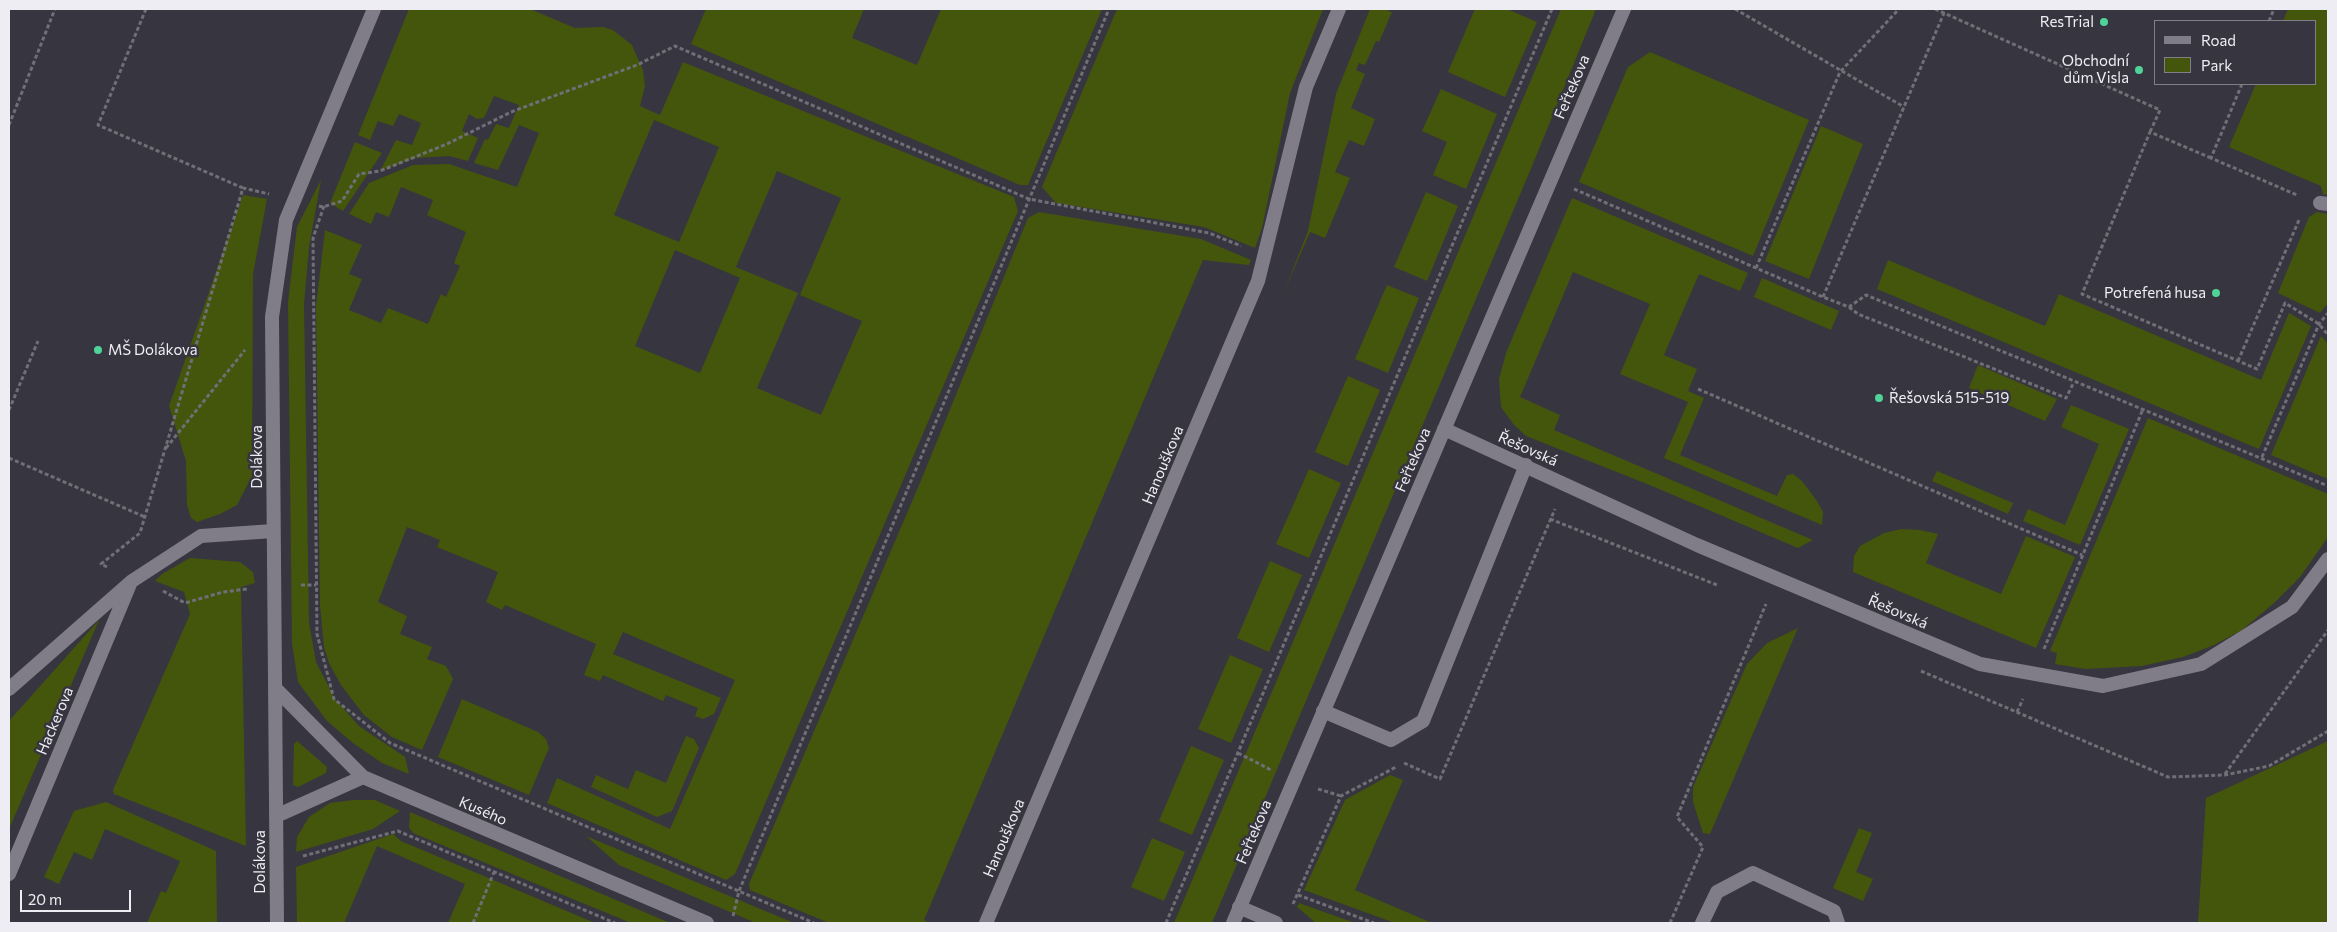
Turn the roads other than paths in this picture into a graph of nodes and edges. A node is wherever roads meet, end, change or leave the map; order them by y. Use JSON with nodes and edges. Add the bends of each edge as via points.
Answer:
{"nodes":[{"id":1,"x":374,"y":9,"type":"edge"},
{"id":2,"x":1339,"y":9,"type":"edge"},
{"id":3,"x":1624,"y":9,"type":"edge"},
{"id":4,"x":1444,"y":429,"type":"junction"},
{"id":5,"x":1526,"y":465,"type":"junction"},
{"id":6,"x":274,"y":531,"type":"junction"},
{"id":7,"x":2328,"y":559,"type":"edge"},
{"id":8,"x":135,"y":579,"type":"junction"},
{"id":9,"x":275,"y":688,"type":"junction"},
{"id":10,"x":9,"y":689,"type":"edge"},
{"id":11,"x":1324,"y":711,"type":"junction"},
{"id":12,"x":363,"y":777,"type":"junction"},
{"id":13,"x":276,"y":816,"type":"junction"},
{"id":14,"x":9,"y":874,"type":"edge"},
{"id":15,"x":1240,"y":907,"type":"junction"},
{"id":16,"x":276,"y":923,"type":"edge"},
{"id":17,"x":707,"y":923,"type":"edge"},
{"id":18,"x":986,"y":923,"type":"edge"},
{"id":19,"x":1233,"y":923,"type":"edge"},
{"id":20,"x":1276,"y":923,"type":"edge"},
{"id":21,"x":1702,"y":923,"type":"edge"},
{"id":22,"x":1838,"y":923,"type":"edge"}],
"edges":[{"from":1,"to":6,"type":"street","name":"Dolákova","via":[[286,220],[272,317]]},
{"from":2,"to":18,"type":"street","name":"Hanouškova","via":[[1306,87],[1258,281]]},
{"from":3,"to":4,"type":"street","name":"Feřtekova"},
{"from":4,"to":5,"type":"street","name":"Řešovská"},
{"from":4,"to":11,"type":"street","name":"Feřtekova"},
{"from":5,"to":7,"type":"street","name":"Řešovská","via":[[1697,545],[1973,661],[2103,686],[2200,664],[2292,607]]},
{"from":5,"to":11,"type":"street","via":[[1422,721],[1391,740]]},
{"from":6,"to":8,"type":"street","via":[[202,536]]},
{"from":6,"to":9,"type":"street","name":"Dolákova"},
{"from":8,"to":10,"type":"street"},
{"from":8,"to":14,"type":"street","name":"Hackerova"},
{"from":9,"to":12,"type":"street","name":"Kusého"},
{"from":9,"to":13,"type":"street","name":"Dolákova"},
{"from":11,"to":15,"type":"street","name":"Feřtekova"},
{"from":12,"to":13,"type":"street"},
{"from":12,"to":17,"type":"street","name":"Kusého"},
{"from":13,"to":16,"type":"street","name":"Dolákova"},
{"from":15,"to":19,"type":"street","name":"Feřtekova"},
{"from":15,"to":20,"type":"street"},
{"from":21,"to":22,"type":"street","via":[[1717,892],[1753,873],[1834,911]]}]}
